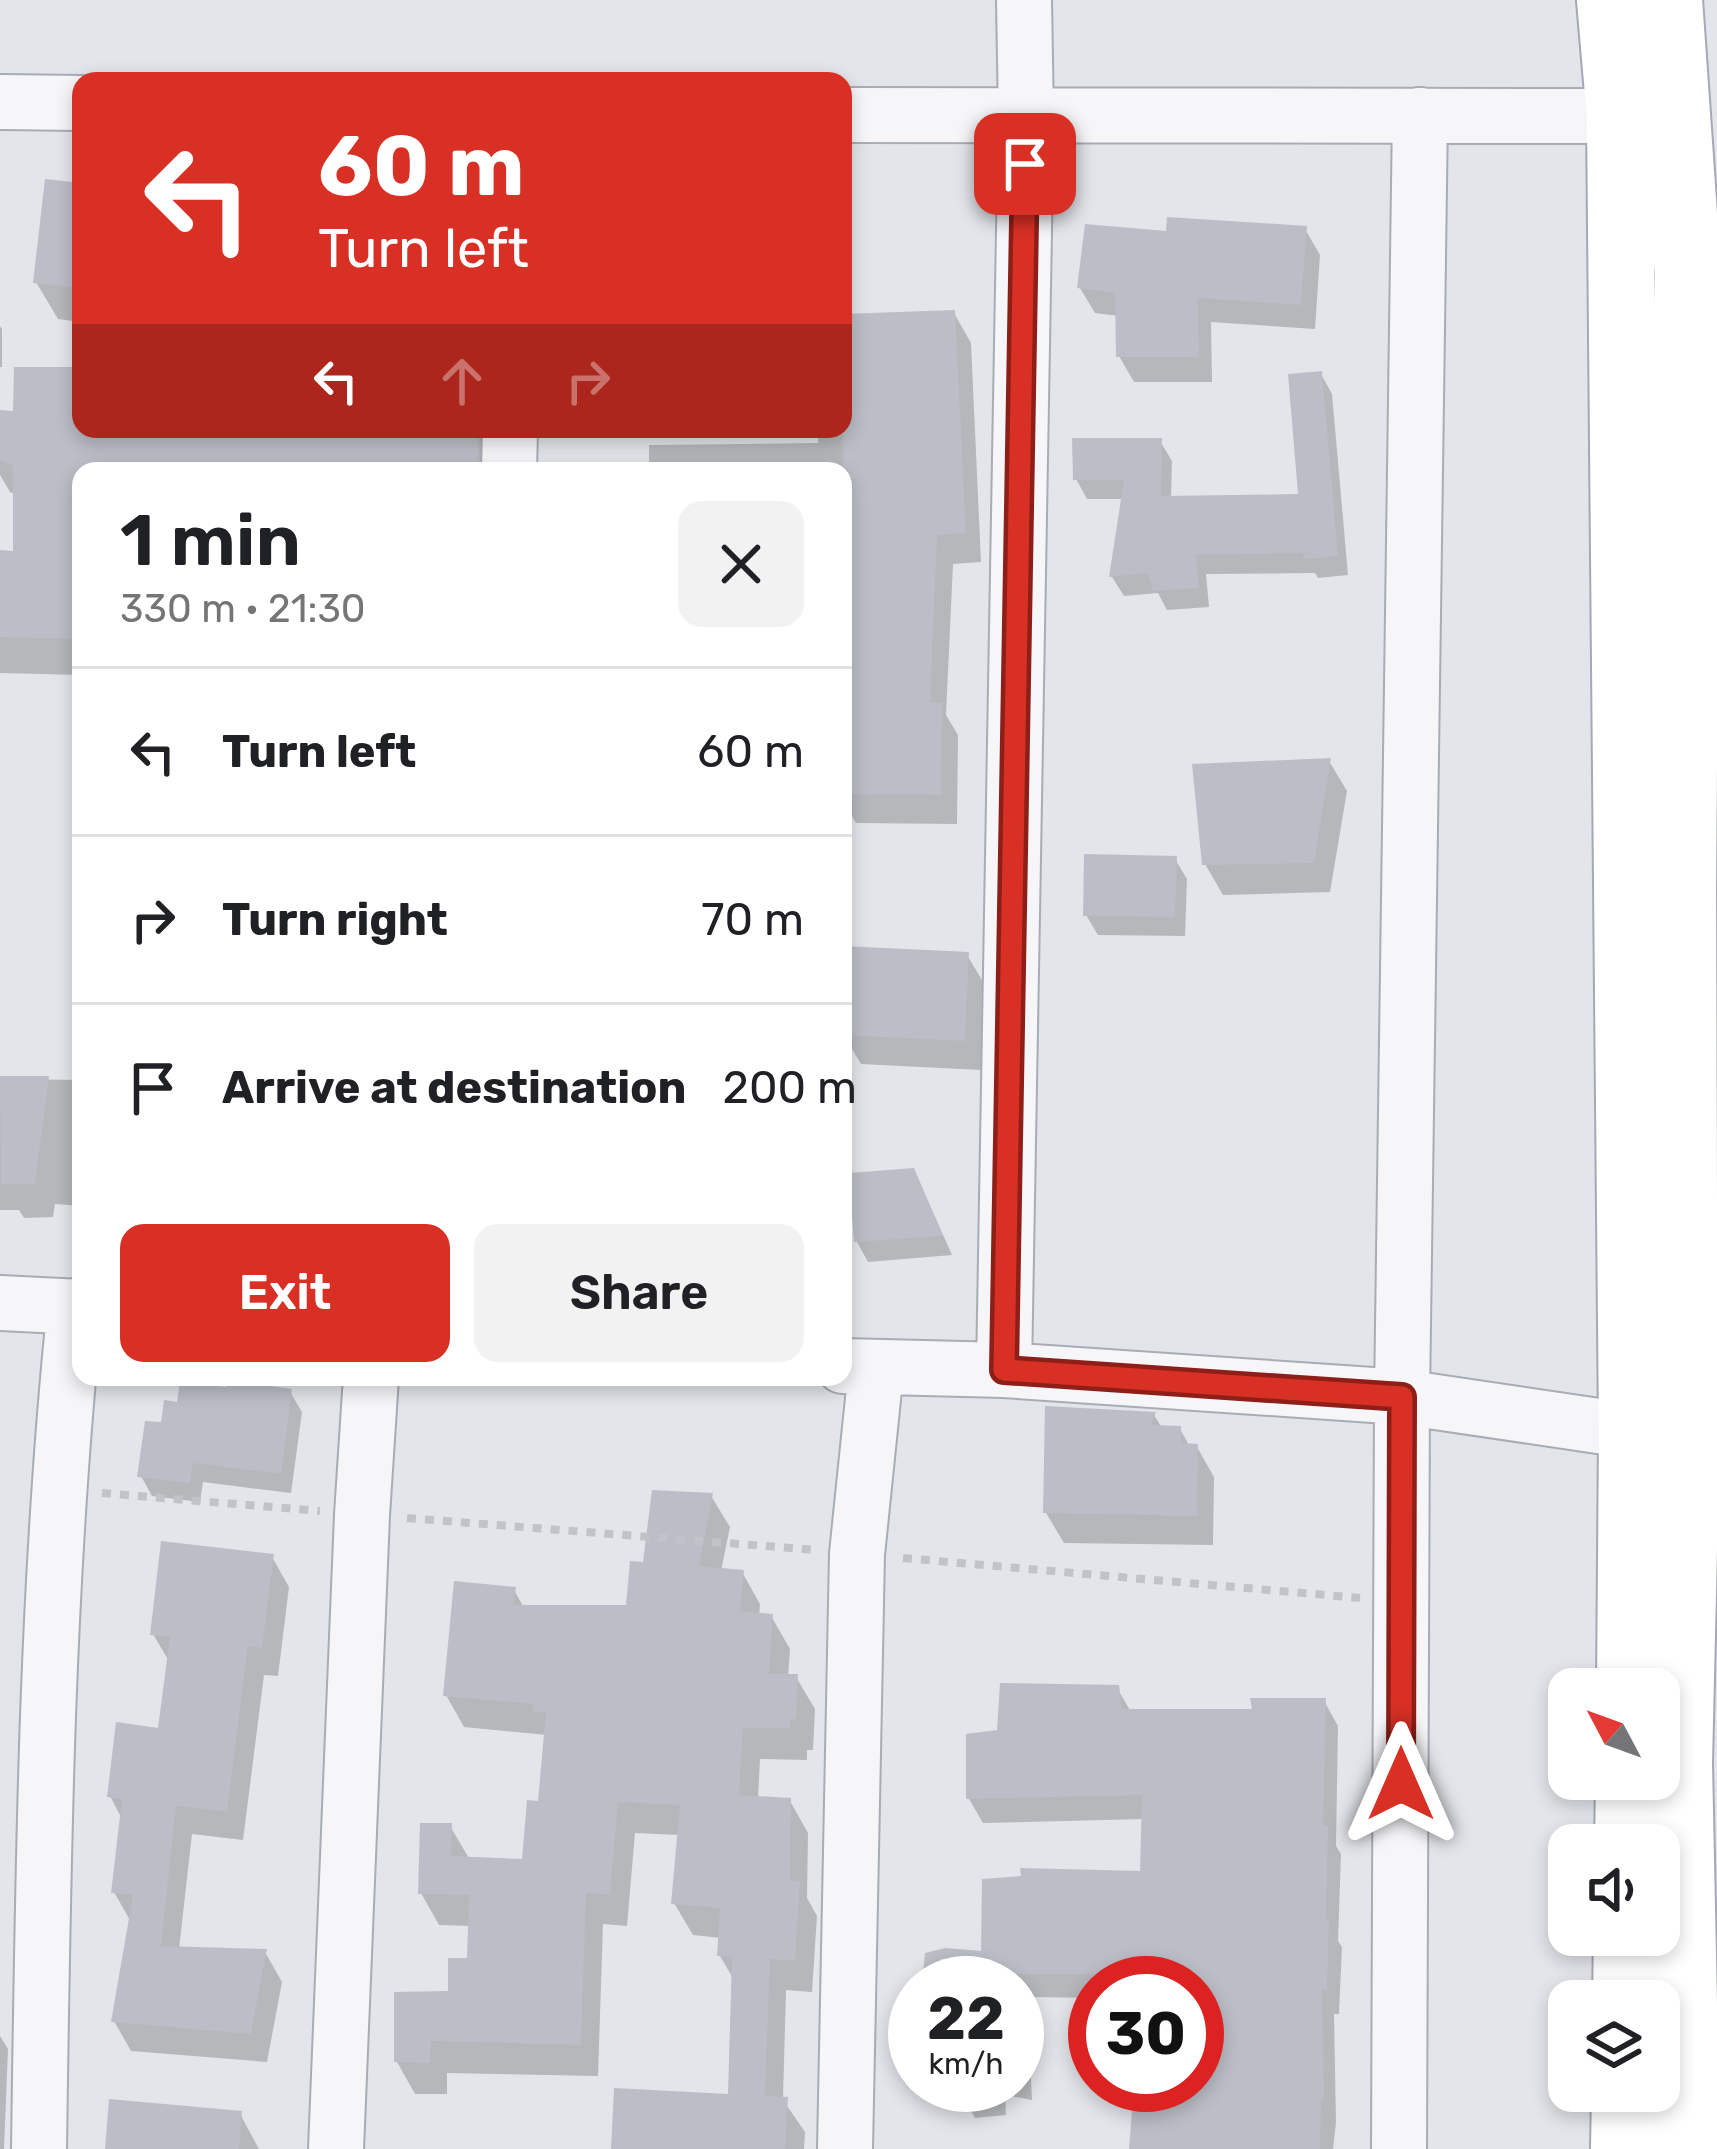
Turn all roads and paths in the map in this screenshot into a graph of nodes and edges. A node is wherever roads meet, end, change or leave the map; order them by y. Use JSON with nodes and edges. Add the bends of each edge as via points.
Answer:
{"nodes":[{"id":1,"x":1024,"y":0,"type":"edge"},
{"id":2,"x":1610,"y":0,"type":"edge"},
{"id":3,"x":1669,"y":0,"type":"edge"},
{"id":4,"x":0,"y":102,"type":"edge"},
{"id":5,"x":72,"y":103,"type":"edge"},
{"id":6,"x":852,"y":115,"type":"edge"},
{"id":7,"x":1420,"y":115,"type":"junction"},
{"id":8,"x":1620,"y":116,"type":"junction"},
{"id":9,"x":1026,"y":117,"type":"junction"},
{"id":10,"x":0,"y":1303,"type":"edge"},
{"id":11,"x":72,"y":1307,"type":"edge"},
{"id":12,"x":72,"y":1362,"type":"edge"},
{"id":13,"x":859,"y":1368,"type":"edge"},
{"id":14,"x":1004,"y":1370,"type":"junction"},
{"id":15,"x":370,"y":1386,"type":"edge"},
{"id":16,"x":1402,"y":1397,"type":"junction"},
{"id":17,"x":1632,"y":1431,"type":"junction"},
{"id":18,"x":58,"y":1490,"type":"junction"},
{"id":19,"x":1678,"y":1507,"type":"edge"},
{"id":20,"x":362,"y":1515,"type":"junction"},
{"id":21,"x":857,"y":1553,"type":"junction"},
{"id":22,"x":1402,"y":1601,"type":"junction"},
{"id":23,"x":1636,"y":1668,"type":"edge"},
{"id":24,"x":1625,"y":2112,"type":"edge"},
{"id":25,"x":39,"y":2149,"type":"edge"},
{"id":26,"x":336,"y":2149,"type":"edge"},
{"id":27,"x":845,"y":2149,"type":"edge"},
{"id":28,"x":1399,"y":2149,"type":"edge"},
{"id":29,"x":1624,"y":2149,"type":"edge"},
{"id":30,"x":1687,"y":2149,"type":"edge"}],
"edges":[{"from":1,"to":9,"type":"street"},
{"from":2,"to":8,"type":"main road"},
{"from":3,"to":19,"type":"main road","via":[[1688,272]]},
{"from":4,"to":5,"type":"street"},
{"from":6,"to":9,"type":"street"},
{"from":7,"to":8,"type":"street"},
{"from":7,"to":9,"type":"street"},
{"from":7,"to":16,"type":"street"},
{"from":8,"to":17,"type":"main road"},
{"from":9,"to":14,"type":"street"},
{"from":10,"to":11,"type":"street"},
{"from":12,"to":18,"type":"street"},
{"from":13,"to":14,"type":"street"},
{"from":13,"to":21,"type":"street"},
{"from":14,"to":16,"type":"street"},
{"from":15,"to":20,"type":"street"},
{"from":16,"to":17,"type":"street"},
{"from":16,"to":22,"type":"street"},
{"from":17,"to":19,"type":"main road"},
{"from":18,"to":20,"type":"path"},
{"from":18,"to":25,"type":"street"},
{"from":19,"to":23,"type":"main road"},
{"from":19,"to":30,"type":"main road"},
{"from":20,"to":21,"type":"path"},
{"from":20,"to":26,"type":"street"},
{"from":21,"to":22,"type":"path"},
{"from":21,"to":27,"type":"street"},
{"from":22,"to":28,"type":"street"},
{"from":24,"to":29,"type":"main road"}]}
